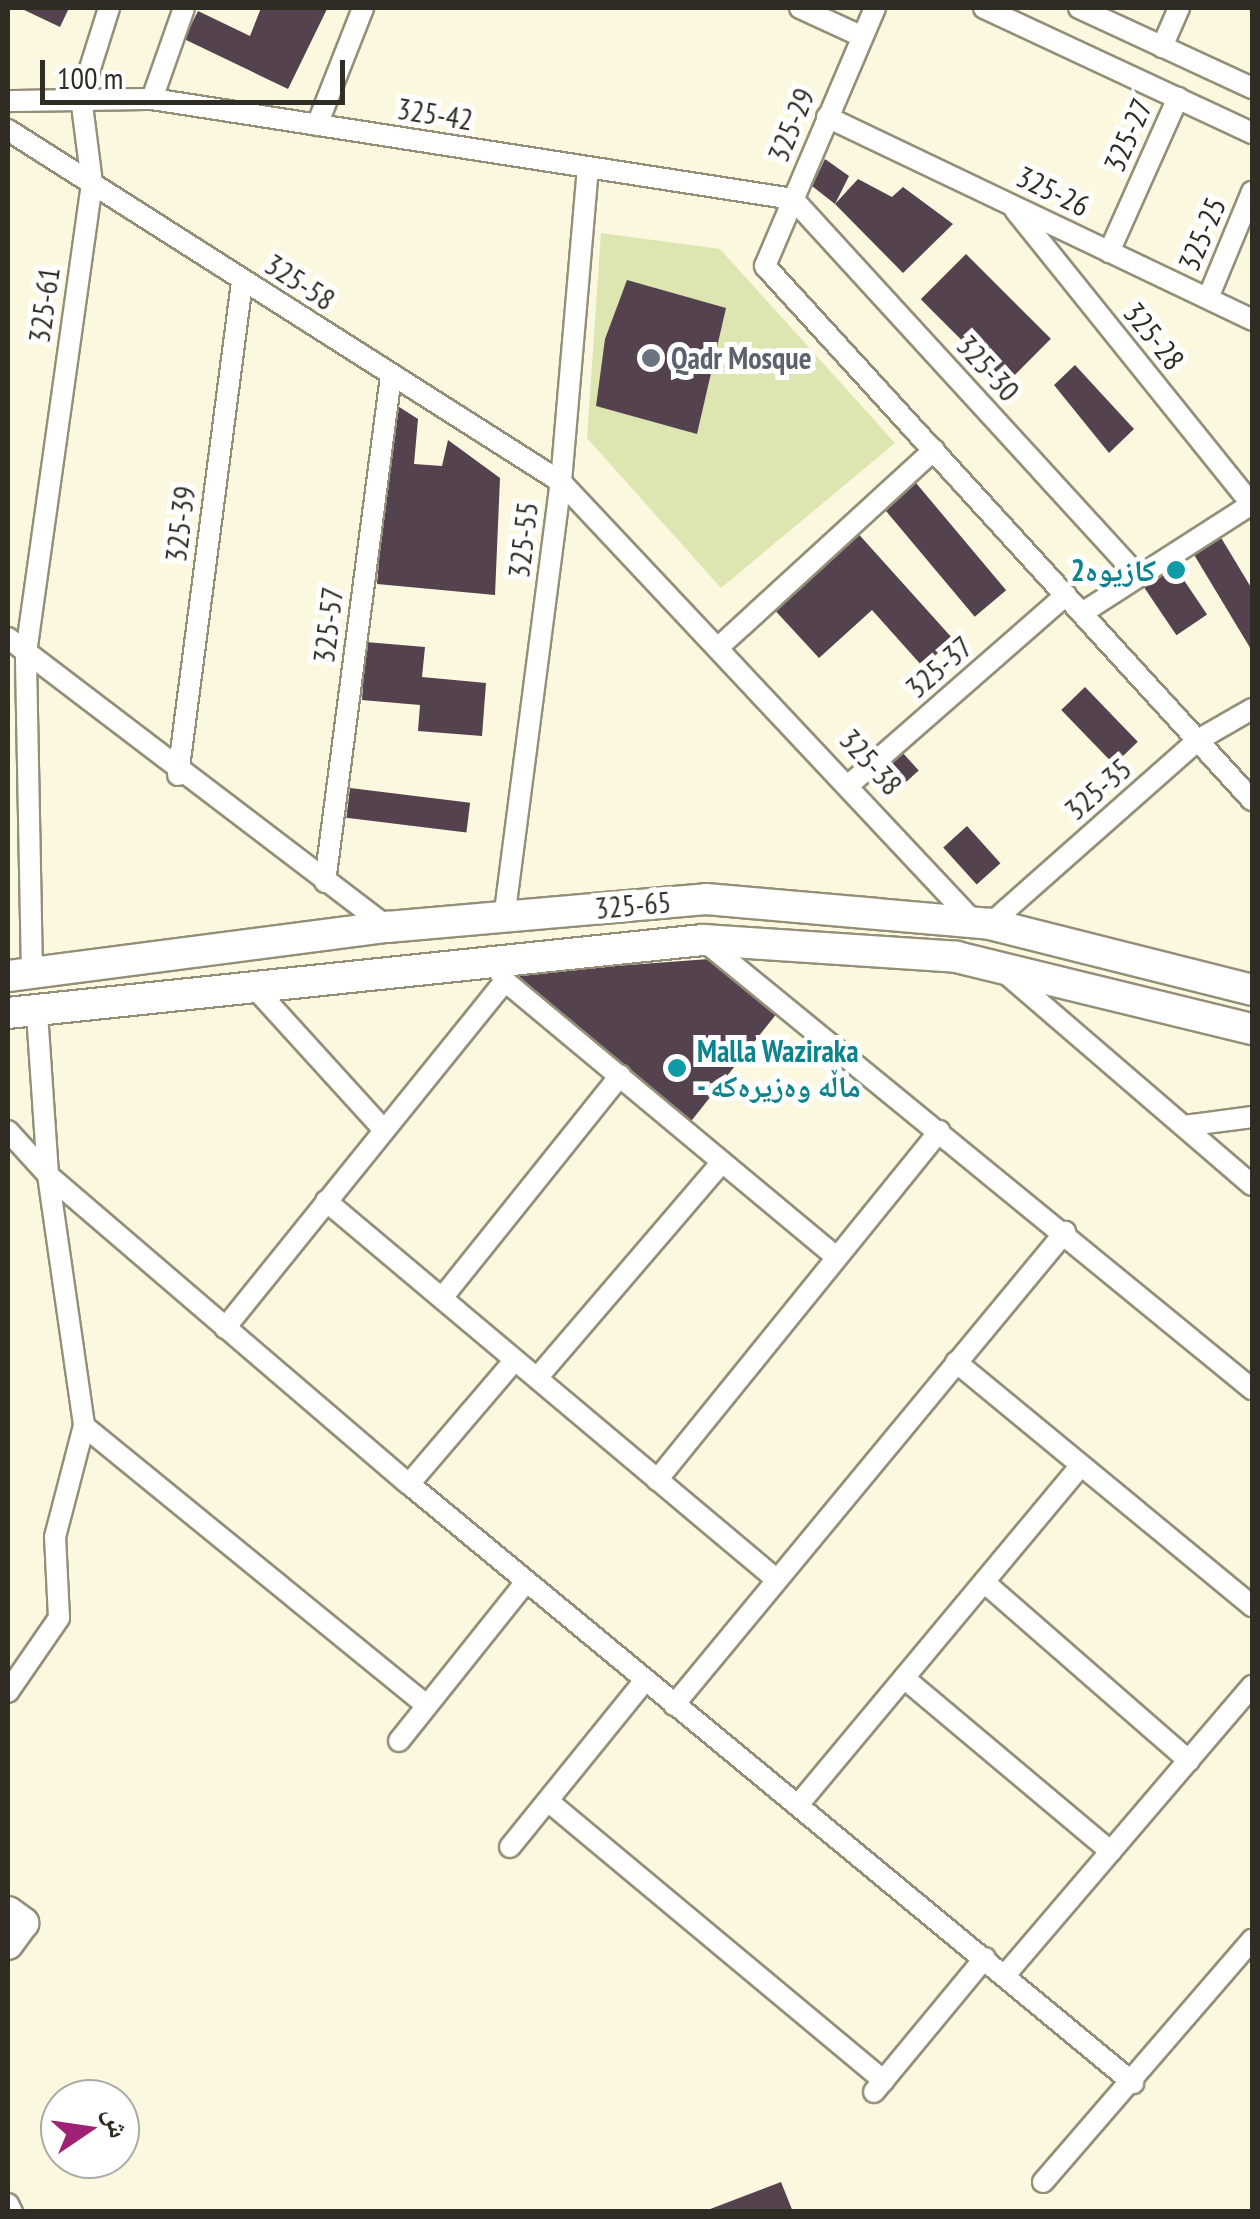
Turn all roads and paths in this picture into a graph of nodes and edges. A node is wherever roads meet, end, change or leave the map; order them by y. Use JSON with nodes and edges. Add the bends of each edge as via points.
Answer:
{"nodes":[{"id":1,"x":110,"y":8,"type":"edge"},
{"id":2,"x":184,"y":8,"type":"edge"},
{"id":3,"x":364,"y":8,"type":"edge"},
{"id":4,"x":800,"y":8,"type":"edge"},
{"id":5,"x":875,"y":8,"type":"edge"},
{"id":6,"x":984,"y":8,"type":"edge"},
{"id":7,"x":1078,"y":8,"type":"edge"},
{"id":8,"x":1180,"y":8,"type":"edge"},
{"id":9,"x":861,"y":36,"type":"junction"},
{"id":10,"x":1162,"y":46,"type":"junction"},
{"id":11,"x":1252,"y":88,"type":"edge"},
{"id":12,"x":81,"y":97,"type":"junction"},
{"id":13,"x":152,"y":98,"type":"junction"},
{"id":14,"x":1178,"y":98,"type":"junction"},
{"id":15,"x":8,"y":101,"type":"edge"},
{"id":16,"x":827,"y":117,"type":"junction"},
{"id":17,"x":317,"y":125,"type":"junction"},
{"id":18,"x":8,"y":130,"type":"edge"},
{"id":19,"x":1252,"y":133,"type":"edge"},
{"id":20,"x":588,"y":168,"type":"junction"},
{"id":21,"x":92,"y":183,"type":"junction"},
{"id":22,"x":1252,"y":192,"type":"edge"},
{"id":23,"x":794,"y":199,"type":"junction"},
{"id":24,"x":1010,"y":204,"type":"junction"},
{"id":25,"x":1109,"y":252,"type":"junction"},
{"id":26,"x":242,"y":280,"type":"junction"},
{"id":27,"x":1208,"y":298,"type":"junction"},
{"id":28,"x":1252,"y":320,"type":"edge"},
{"id":29,"x":391,"y":376,"type":"junction"},
{"id":30,"x":934,"y":450,"type":"junction"},
{"id":31,"x":561,"y":482,"type":"junction"},
{"id":32,"x":1252,"y":504,"type":"edge"},
{"id":33,"x":1139,"y":576,"type":"junction"},
{"id":34,"x":1066,"y":595,"type":"junction"},
{"id":35,"x":1082,"y":613,"type":"junction"},
{"id":36,"x":8,"y":638,"type":"edge"},
{"id":37,"x":721,"y":645,"type":"junction"},
{"id":38,"x":26,"y":653,"type":"junction"},
{"id":39,"x":1252,"y":709,"type":"edge"},
{"id":40,"x":1198,"y":740,"type":"junction"},
{"id":41,"x":178,"y":775,"type":"junction"},
{"id":42,"x":850,"y":784,"type":"junction"},
{"id":43,"x":1252,"y":800,"type":"edge"},
{"id":44,"x":326,"y":882,"type":"junction"},
{"id":45,"x":611,"y":906,"type":"junction"},
{"id":46,"x":504,"y":919,"type":"junction"},
{"id":47,"x":982,"y":923,"type":"junction"},
{"id":48,"x":387,"y":926,"type":"junction"},
{"id":49,"x":703,"y":940,"type":"junction"},
{"id":50,"x":614,"y":946,"type":"junction"},
{"id":51,"x":999,"y":968,"type":"junction"},
{"id":52,"x":498,"y":969,"type":"junction"},
{"id":53,"x":20,"y":974,"type":"edge"},
{"id":54,"x":252,"y":985,"type":"junction"},
{"id":55,"x":1252,"y":990,"type":"edge"},
{"id":56,"x":22,"y":1013,"type":"edge"},
{"id":57,"x":1252,"y":1029,"type":"edge"},
{"id":58,"x":620,"y":1076,"type":"junction"},
{"id":59,"x":1252,"y":1117,"type":"edge"},
{"id":60,"x":1184,"y":1126,"type":"junction"},
{"id":61,"x":384,"y":1130,"type":"junction"},
{"id":62,"x":8,"y":1131,"type":"edge"},
{"id":63,"x":940,"y":1132,"type":"junction"},
{"id":64,"x":722,"y":1162,"type":"junction"},
{"id":65,"x":48,"y":1176,"type":"junction"},
{"id":66,"x":1252,"y":1185,"type":"edge"},
{"id":67,"x":326,"y":1201,"type":"junction"},
{"id":68,"x":1066,"y":1232,"type":"junction"},
{"id":69,"x":834,"y":1254,"type":"junction"},
{"id":70,"x":442,"y":1298,"type":"junction"},
{"id":71,"x":225,"y":1328,"type":"junction"},
{"id":72,"x":515,"y":1360,"type":"junction"},
{"id":73,"x":956,"y":1362,"type":"junction"},
{"id":74,"x":537,"y":1378,"type":"junction"},
{"id":75,"x":1252,"y":1388,"type":"edge"},
{"id":76,"x":84,"y":1426,"type":"junction"},
{"id":77,"x":1081,"y":1465,"type":"junction"},
{"id":78,"x":657,"y":1480,"type":"junction"},
{"id":79,"x":409,"y":1484,"type":"junction"},
{"id":80,"x":776,"y":1580,"type":"junction"},
{"id":81,"x":526,"y":1582,"type":"junction"},
{"id":82,"x":984,"y":1582,"type":"junction"},
{"id":83,"x":1252,"y":1606,"type":"edge"},
{"id":84,"x":904,"y":1678,"type":"junction"},
{"id":85,"x":645,"y":1680,"type":"junction"},
{"id":86,"x":1252,"y":1686,"type":"edge"},
{"id":87,"x":8,"y":1692,"type":"edge"},
{"id":88,"x":425,"y":1704,"type":"junction"},
{"id":89,"x":674,"y":1704,"type":"junction"},
{"id":90,"x":399,"y":1741,"type":"dead end"},
{"id":91,"x":1189,"y":1761,"type":"junction"},
{"id":92,"x":548,"y":1801,"type":"junction"},
{"id":93,"x":798,"y":1806,"type":"junction"},
{"id":94,"x":510,"y":1848,"type":"dead end"},
{"id":95,"x":1111,"y":1852,"type":"junction"},
{"id":96,"x":8,"y":1912,"type":"edge"},
{"id":97,"x":1252,"y":1940,"type":"edge"},
{"id":98,"x":8,"y":1944,"type":"edge"},
{"id":99,"x":986,"y":1958,"type":"junction"},
{"id":100,"x":1006,"y":1974,"type":"junction"},
{"id":101,"x":1133,"y":2083,"type":"junction"},
{"id":102,"x":1043,"y":2182,"type":"dead end"},
{"id":103,"x":8,"y":2204,"type":"edge"},
{"id":104,"x":12,"y":2212,"type":"edge"}],
"edges":[{"from":1,"to":12,"type":"street"},
{"from":2,"to":13,"type":"street"},
{"from":3,"to":17,"type":"street"},
{"from":4,"to":9,"type":"street"},
{"from":5,"to":9,"type":"street","name":"325-29"},
{"from":6,"to":14,"type":"street"},
{"from":7,"to":10,"type":"street"},
{"from":8,"to":10,"type":"street"},
{"from":9,"to":16,"type":"street","name":"325-29"},
{"from":10,"to":11,"type":"street"},
{"from":12,"to":13,"type":"street","name":"325-42"},
{"from":12,"to":15,"type":"street","name":"325-42"},
{"from":12,"to":21,"type":"street","name":"325-61"},
{"from":13,"to":17,"type":"street","name":"325-42"},
{"from":14,"to":19,"type":"street"},
{"from":14,"to":25,"type":"street","name":"325-27"},
{"from":16,"to":23,"type":"street","name":"325-29"},
{"from":16,"to":24,"type":"street","name":"325-26"},
{"from":17,"to":20,"type":"street","name":"325-42"},
{"from":18,"to":21,"type":"street","name":"325-58"},
{"from":20,"to":23,"type":"street","name":"325-42"},
{"from":20,"to":31,"type":"street","name":"325-55"},
{"from":21,"to":26,"type":"street","name":"325-58"},
{"from":21,"to":38,"type":"street","name":"325-61"},
{"from":22,"to":27,"type":"street","name":"325-25"},
{"from":23,"to":30,"type":"street","name":"325-29","via":[[765,266]]},
{"from":23,"to":33,"type":"street","name":"325-30"},
{"from":24,"to":25,"type":"street","name":"325-26"},
{"from":24,"to":32,"type":"street","name":"325-28"},
{"from":25,"to":27,"type":"street","name":"325-26"},
{"from":26,"to":29,"type":"street","name":"325-58"},
{"from":26,"to":41,"type":"street","name":"325-39"},
{"from":27,"to":28,"type":"street","name":"325-26"},
{"from":29,"to":31,"type":"street","name":"325-58"},
{"from":29,"to":44,"type":"street","name":"325-57"},
{"from":30,"to":34,"type":"street"},
{"from":30,"to":37,"type":"street"},
{"from":31,"to":37,"type":"street","name":"325-38"},
{"from":31,"to":46,"type":"street","name":"325-55"},
{"from":32,"to":33,"type":"street"},
{"from":33,"to":35,"type":"street"},
{"from":34,"to":35,"type":"street"},
{"from":34,"to":42,"type":"street","name":"325-37"},
{"from":35,"to":40,"type":"street"},
{"from":36,"to":38,"type":"street"},
{"from":37,"to":42,"type":"street","name":"325-38"},
{"from":38,"to":41,"type":"street"},
{"from":38,"to":53,"type":"street","name":"325-61"},
{"from":39,"to":40,"type":"street","name":"325-35"},
{"from":40,"to":43,"type":"street"},
{"from":40,"to":47,"type":"street","name":"325-35"},
{"from":41,"to":44,"type":"street"},
{"from":42,"to":47,"type":"street","name":"325-38"},
{"from":44,"to":48,"type":"street"},
{"from":45,"to":46,"type":"street","name":"325-65"},
{"from":45,"to":47,"type":"street","name":"325-65","via":[[779,902]]},
{"from":45,"to":50,"type":"street"},
{"from":46,"to":48,"type":"street","name":"325-65"},
{"from":47,"to":55,"type":"street","name":"325-65"},
{"from":48,"to":53,"type":"street","name":"325-65"},
{"from":49,"to":50,"type":"street","name":"325-65"},
{"from":49,"to":51,"type":"street","name":"325-65","via":[[914,951]]},
{"from":49,"to":63,"type":"street"},
{"from":50,"to":52,"type":"street","name":"325-65"},
{"from":51,"to":57,"type":"street","name":"325-65"},
{"from":51,"to":60,"type":"street"},
{"from":52,"to":54,"type":"street","name":"325-65"},
{"from":52,"to":58,"type":"street"},
{"from":52,"to":61,"type":"street"},
{"from":54,"to":56,"type":"street","name":"325-65"},
{"from":54,"to":61,"type":"street"},
{"from":56,"to":65,"type":"street"},
{"from":58,"to":64,"type":"street"},
{"from":58,"to":70,"type":"street"},
{"from":59,"to":60,"type":"street"},
{"from":60,"to":66,"type":"street"},
{"from":61,"to":67,"type":"street"},
{"from":62,"to":65,"type":"street"},
{"from":63,"to":68,"type":"street"},
{"from":63,"to":69,"type":"street"},
{"from":64,"to":69,"type":"street"},
{"from":64,"to":74,"type":"street"},
{"from":65,"to":71,"type":"street"},
{"from":65,"to":76,"type":"street"},
{"from":67,"to":70,"type":"street"},
{"from":67,"to":71,"type":"street"},
{"from":68,"to":73,"type":"street"},
{"from":68,"to":75,"type":"street"},
{"from":69,"to":78,"type":"street"},
{"from":70,"to":72,"type":"street"},
{"from":71,"to":79,"type":"street"},
{"from":72,"to":74,"type":"street"},
{"from":72,"to":79,"type":"street"},
{"from":73,"to":77,"type":"street"},
{"from":73,"to":80,"type":"street"},
{"from":74,"to":78,"type":"street"},
{"from":76,"to":87,"type":"street","via":[[55,1537],[59,1618]]},
{"from":76,"to":88,"type":"street"},
{"from":77,"to":82,"type":"street"},
{"from":77,"to":83,"type":"street"},
{"from":78,"to":80,"type":"street"},
{"from":79,"to":81,"type":"street"},
{"from":80,"to":89,"type":"street"},
{"from":81,"to":85,"type":"street"},
{"from":81,"to":88,"type":"street"},
{"from":82,"to":84,"type":"street"},
{"from":82,"to":91,"type":"street"},
{"from":84,"to":93,"type":"street"},
{"from":84,"to":95,"type":"street"},
{"from":85,"to":89,"type":"street"},
{"from":85,"to":92,"type":"street"},
{"from":86,"to":91,"type":"street"},
{"from":88,"to":90,"type":"street"},
{"from":89,"to":93,"type":"street"},
{"from":91,"to":95,"type":"street"},
{"from":92,"to":94,"type":"street"},
{"from":92,"to":99,"type":"street","via":[[879,2086]]},
{"from":93,"to":99,"type":"street"},
{"from":95,"to":100,"type":"street"},
{"from":96,"to":98,"type":"street","via":[[23,1923]]},
{"from":97,"to":101,"type":"street"},
{"from":99,"to":100,"type":"street"},
{"from":100,"to":101,"type":"street"},
{"from":101,"to":102,"type":"street"},
{"from":103,"to":104,"type":"street"}]}
